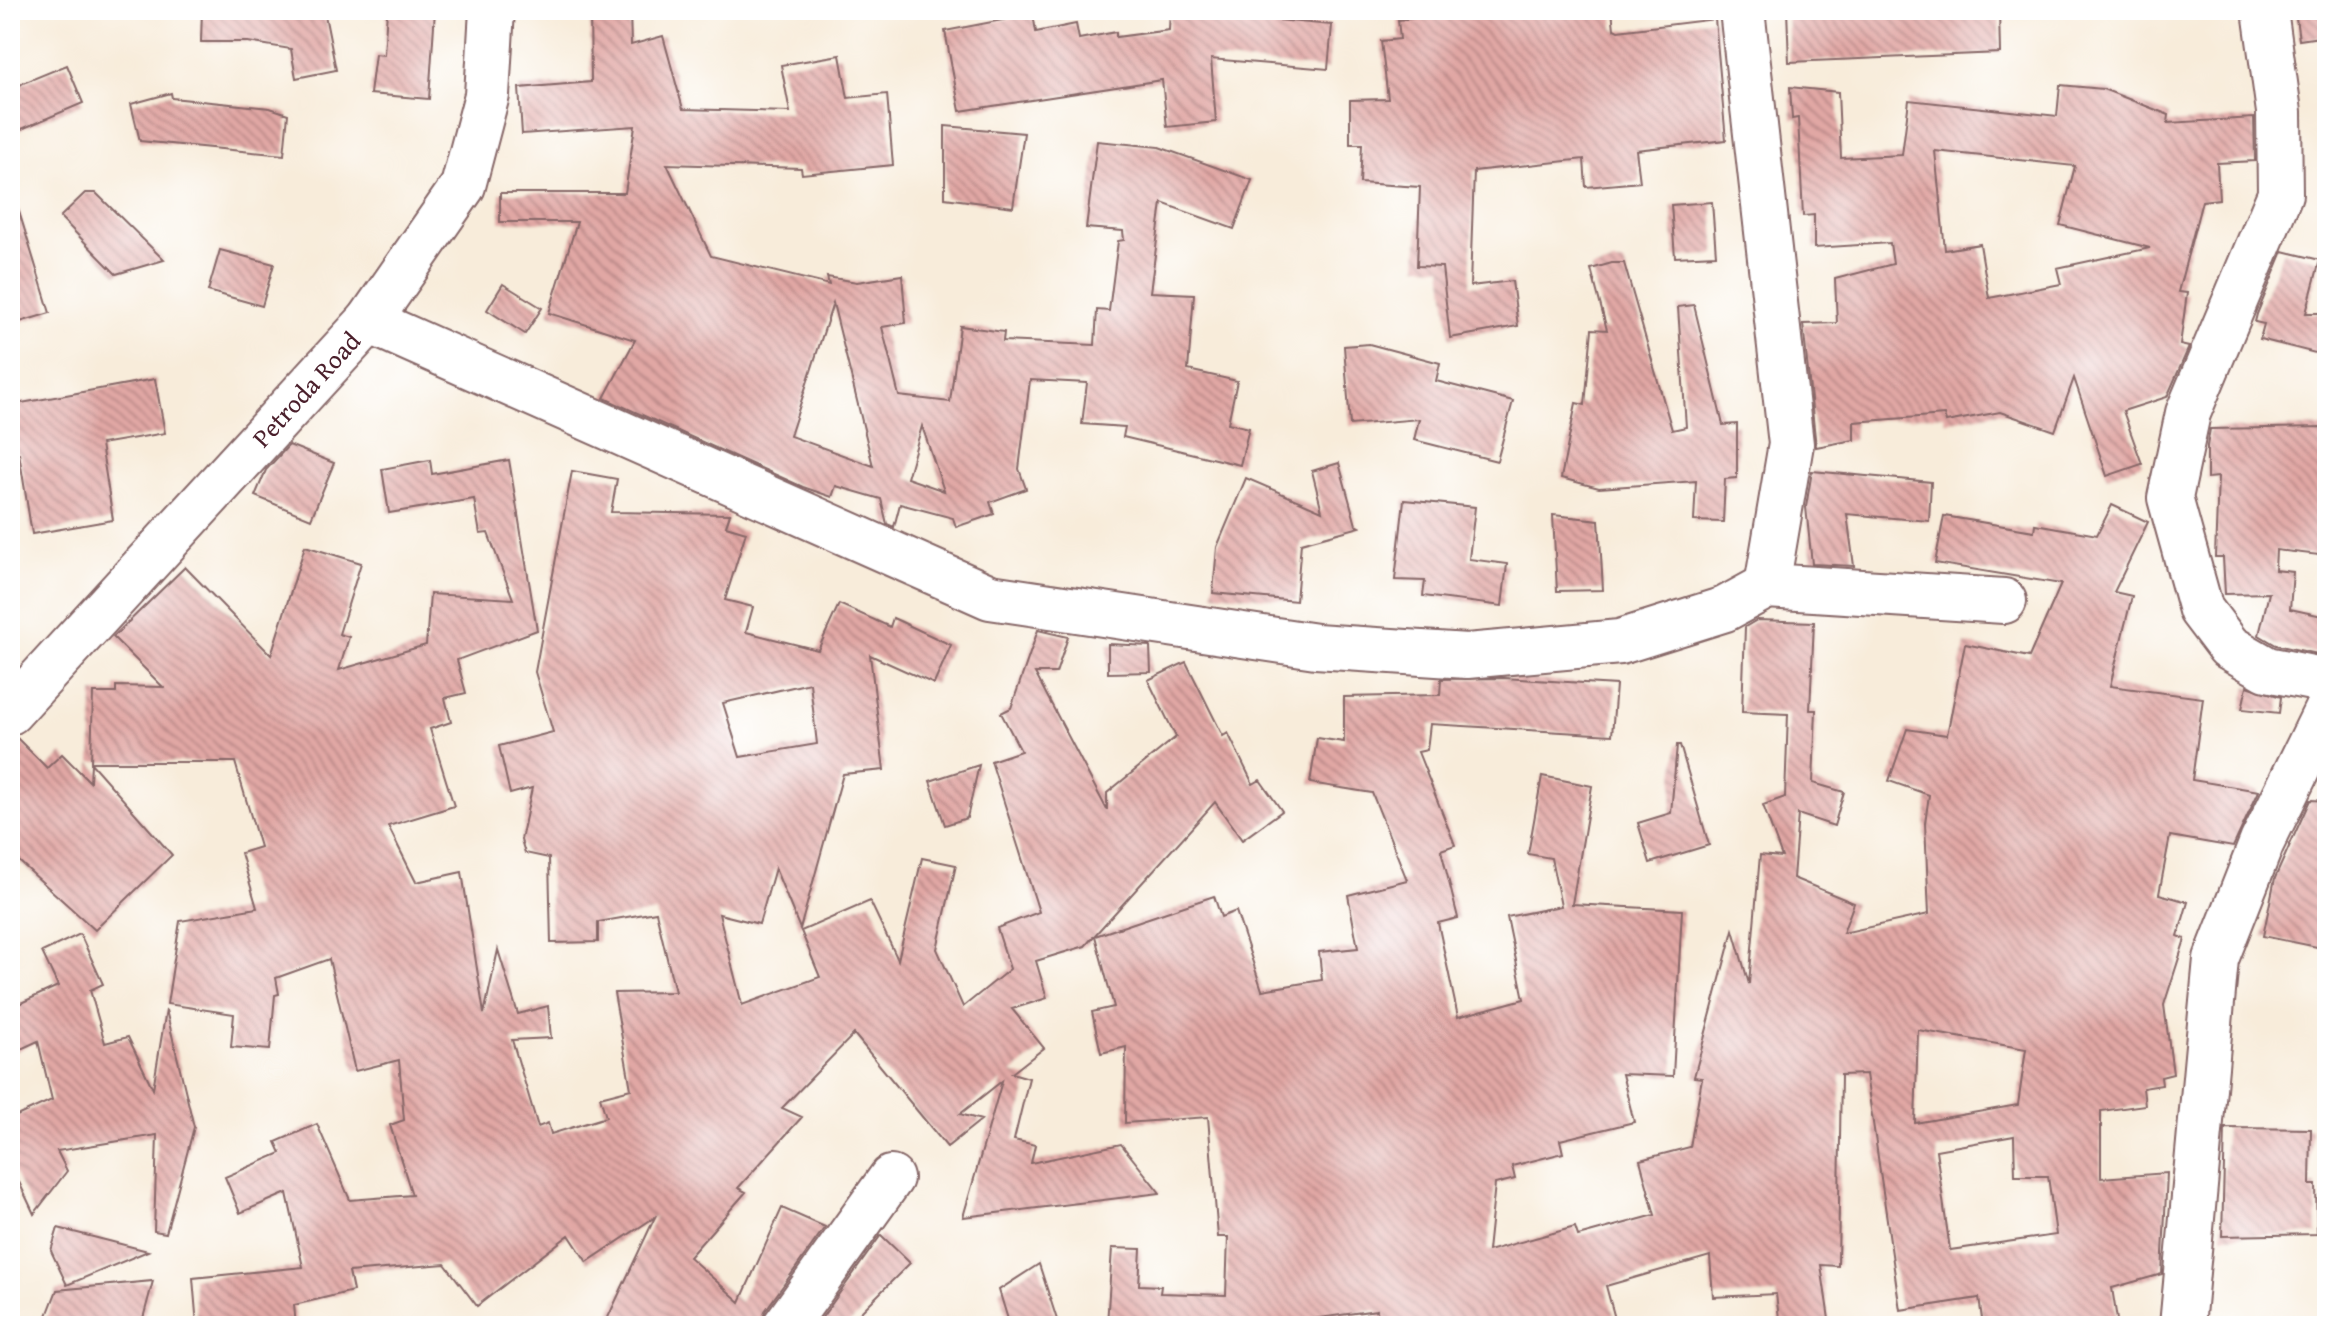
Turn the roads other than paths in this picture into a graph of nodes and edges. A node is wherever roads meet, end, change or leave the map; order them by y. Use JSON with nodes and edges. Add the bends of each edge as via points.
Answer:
{"nodes":[{"id":1,"x":492,"y":10,"type":"edge"},
{"id":2,"x":1742,"y":10,"type":"edge"},
{"id":3,"x":2265,"y":10,"type":"edge"},
{"id":4,"x":369,"y":321,"type":"junction"},
{"id":5,"x":1767,"y":586,"type":"junction"},
{"id":6,"x":2004,"y":601,"type":"dead end"},
{"id":7,"x":2327,"y":681,"type":"edge"},
{"id":8,"x":2327,"y":709,"type":"edge"},
{"id":9,"x":10,"y":712,"type":"edge"},
{"id":10,"x":891,"y":1178,"type":"dead end"},
{"id":11,"x":785,"y":1326,"type":"edge"},
{"id":12,"x":2182,"y":1326,"type":"edge"}],
"edges":[{"from":1,"to":4,"type":"street","name":"Petroda Road","via":[[487,95],[463,186]]},
{"from":2,"to":5,"type":"street","via":[[1791,444]]},
{"from":3,"to":7,"type":"street","via":[[2279,112],[2280,194],[2188,413],[2170,498],[2201,610],[2229,647],[2267,669]]},
{"from":4,"to":5,"type":"street","via":[[990,597],[1316,646],[1467,656],[1620,642],[1725,609]]},
{"from":4,"to":9,"type":"street","name":"Petroda Road"},
{"from":5,"to":6,"type":"street"},
{"from":8,"to":12,"type":"street","via":[[2262,842],[2216,959]]},
{"from":10,"to":11,"type":"street"}]}
